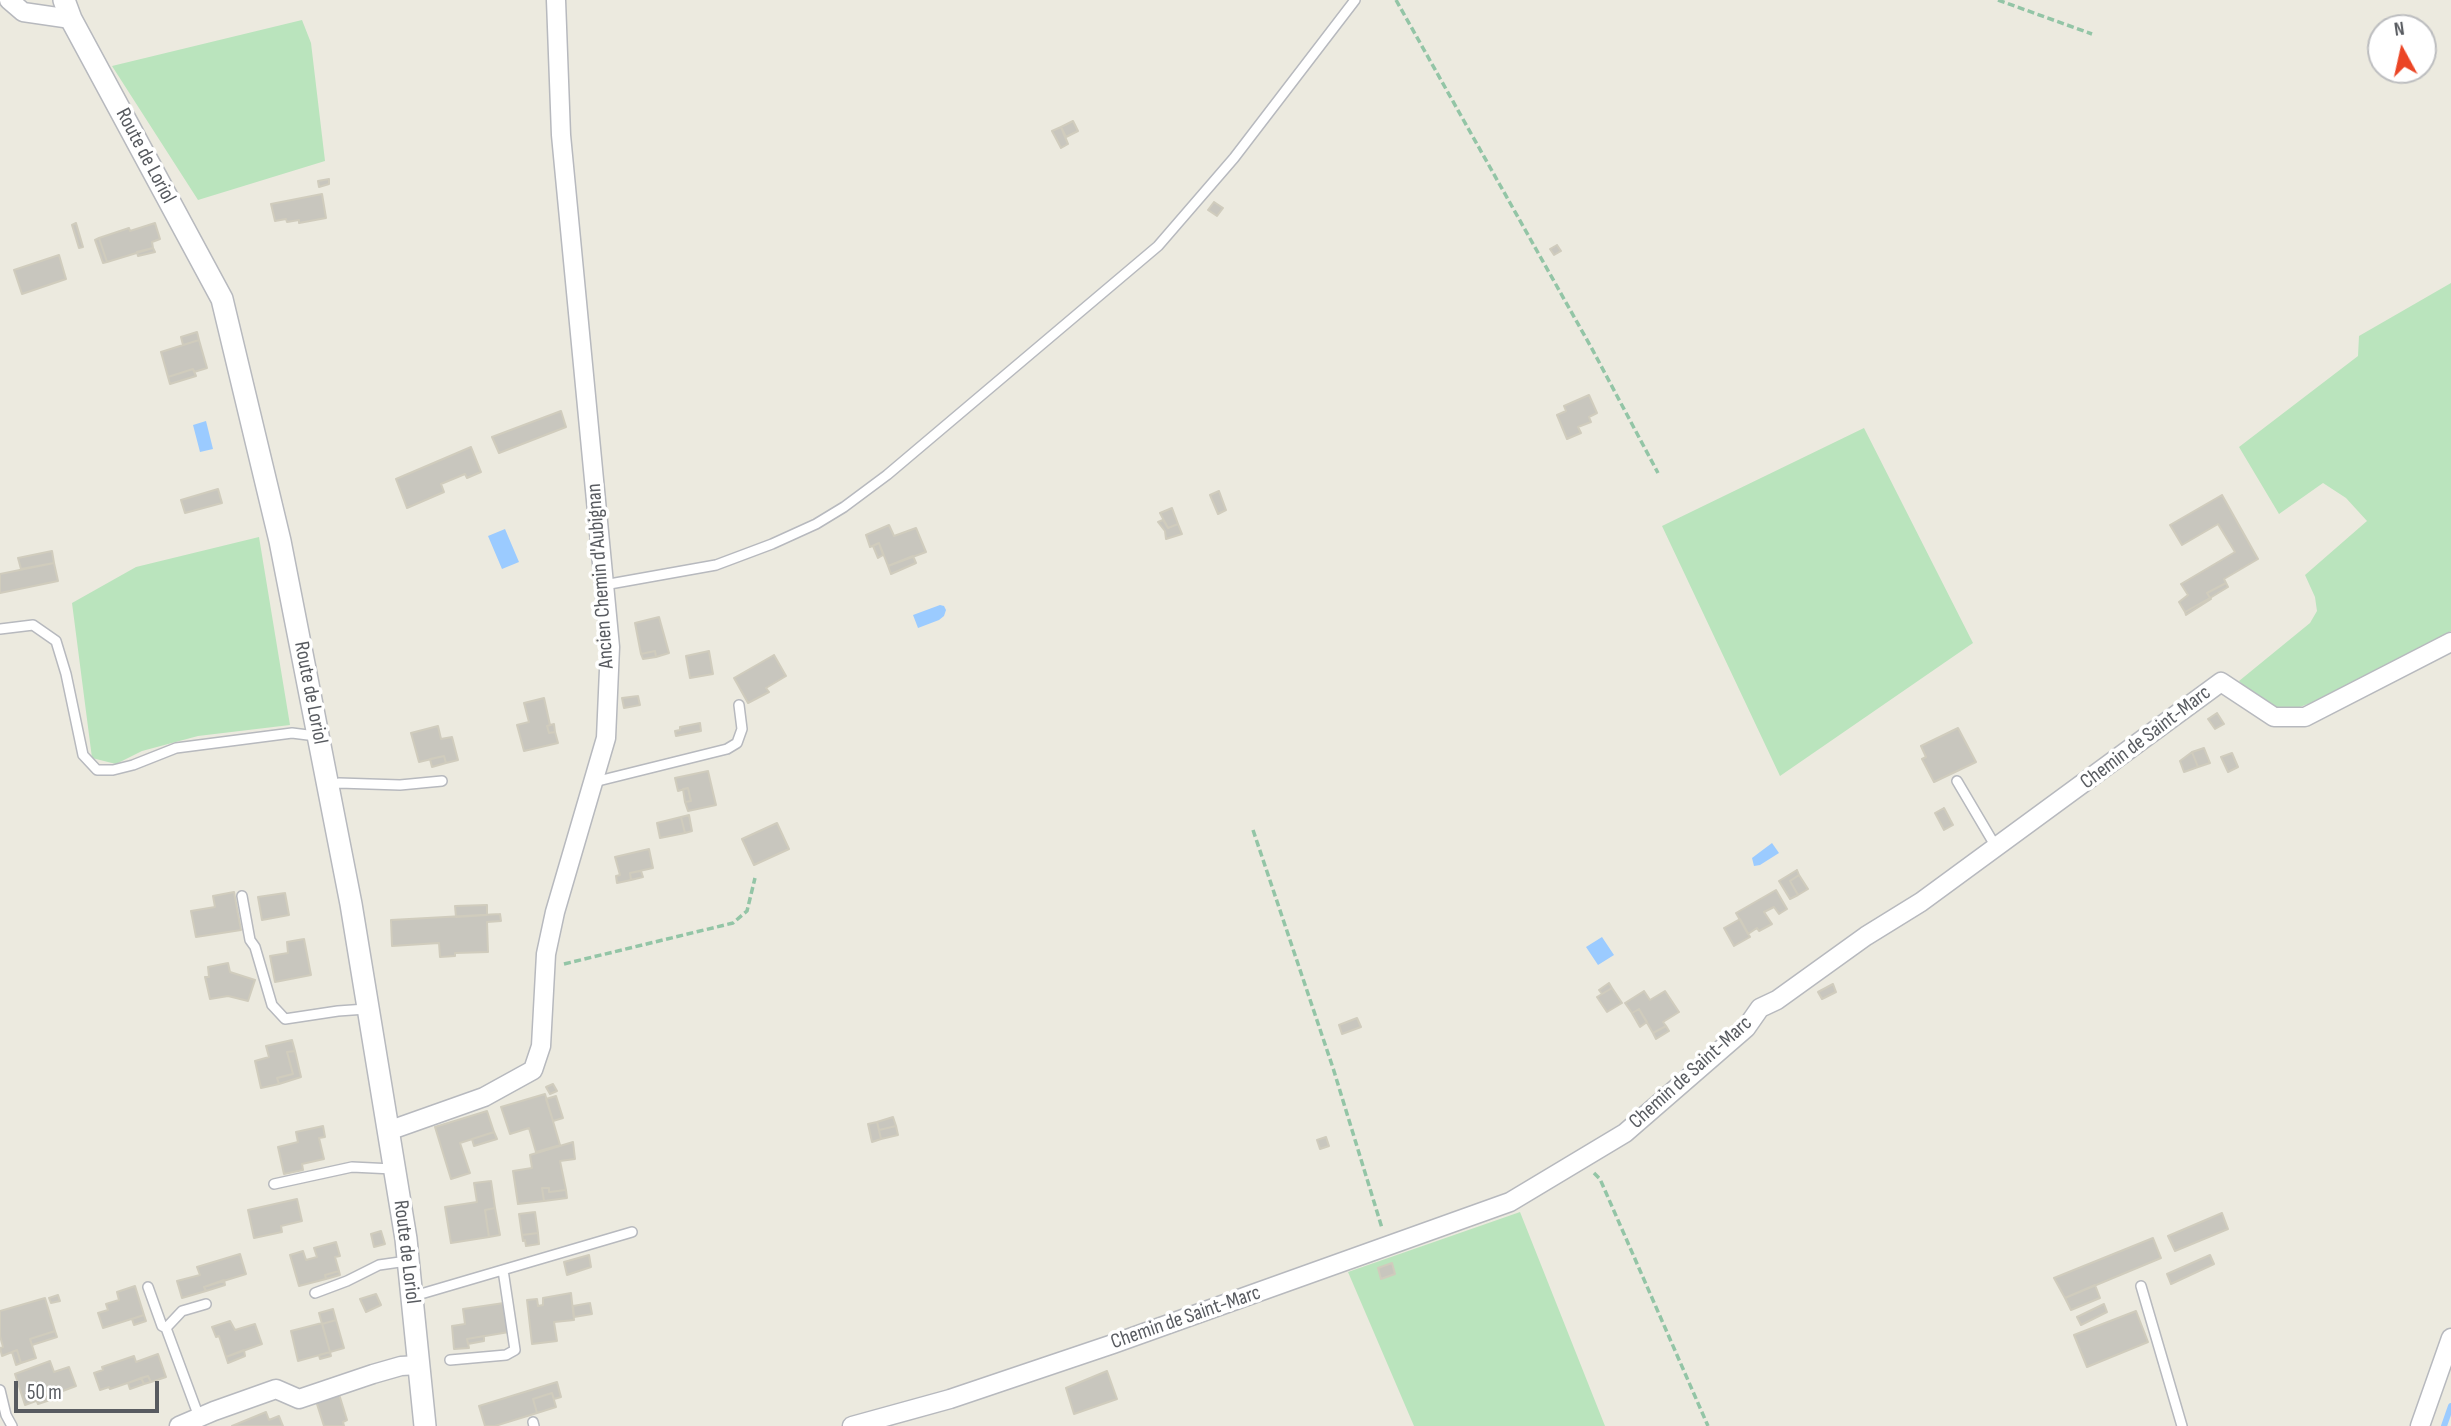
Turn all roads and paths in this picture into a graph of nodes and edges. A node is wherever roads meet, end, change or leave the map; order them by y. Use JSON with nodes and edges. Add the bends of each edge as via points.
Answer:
{"nodes":[{"id":1,"x":9,"y":0,"type":"edge"},
{"id":2,"x":556,"y":0,"type":"edge"},
{"id":3,"x":1355,"y":0,"type":"edge"},
{"id":4,"x":1396,"y":0,"type":"edge"},
{"id":5,"x":1998,"y":0,"type":"edge"},
{"id":6,"x":68,"y":9,"type":"edge"},
{"id":7,"x":2092,"y":34,"type":"dead end"},
{"id":8,"x":1658,"y":473,"type":"dead end"},
{"id":9,"x":604,"y":585,"type":"junction"},
{"id":10,"x":0,"y":629,"type":"edge"},
{"id":11,"x":2451,"y":642,"type":"edge"},
{"id":12,"x":739,"y":705,"type":"dead end"},
{"id":13,"x":318,"y":736,"type":"junction"},
{"id":14,"x":442,"y":781,"type":"dead end"},
{"id":15,"x":1957,"y":781,"type":"dead end"},
{"id":16,"x":594,"y":782,"type":"junction"},
{"id":17,"x":328,"y":786,"type":"junction"},
{"id":18,"x":1253,"y":830,"type":"dead end"},
{"id":19,"x":1996,"y":847,"type":"junction"},
{"id":20,"x":755,"y":878,"type":"dead end"},
{"id":21,"x":242,"y":896,"type":"dead end"},
{"id":22,"x":546,"y":970,"type":"junction"},
{"id":23,"x":368,"y":1009,"type":"junction"},
{"id":24,"x":388,"y":1131,"type":"junction"},
{"id":25,"x":1580,"y":1160,"type":"junction"},
{"id":26,"x":395,"y":1169,"type":"junction"},
{"id":27,"x":274,"y":1184,"type":"dead end"},
{"id":28,"x":632,"y":1232,"type":"dead end"},
{"id":29,"x":1388,"y":1247,"type":"junction"},
{"id":30,"x":409,"y":1261,"type":"junction"},
{"id":31,"x":503,"y":1270,"type":"junction"},
{"id":32,"x":2141,"y":1286,"type":"dead end"},
{"id":33,"x":148,"y":1287,"type":"dead end"},
{"id":34,"x":315,"y":1293,"type":"dead end"},
{"id":35,"x":412,"y":1297,"type":"junction"},
{"id":36,"x":206,"y":1304,"type":"dead end"},
{"id":37,"x":166,"y":1328,"type":"junction"},
{"id":38,"x":2451,"y":1338,"type":"edge"},
{"id":39,"x":450,"y":1360,"type":"dead end"},
{"id":40,"x":419,"y":1365,"type":"junction"},
{"id":41,"x":0,"y":1390,"type":"edge"},
{"id":42,"x":199,"y":1417,"type":"junction"},
{"id":43,"x":12,"y":1426,"type":"edge"},
{"id":44,"x":179,"y":1426,"type":"edge"},
{"id":45,"x":425,"y":1426,"type":"edge"},
{"id":46,"x":852,"y":1426,"type":"edge"},
{"id":47,"x":1708,"y":1426,"type":"edge"},
{"id":48,"x":2182,"y":1426,"type":"edge"},
{"id":49,"x":2420,"y":1426,"type":"edge"}],
"edges":[{"from":1,"to":6,"type":"street","via":[[23,12]]},
{"from":2,"to":9,"type":"street","name":"Ancien Chemin d'Aubignan","via":[[561,135]]},
{"from":3,"to":9,"type":"lane","via":[[1234,158],[1158,246],[887,475],[835,513],[772,544],[716,565]]},
{"from":4,"to":8,"type":"path"},
{"from":5,"to":7,"type":"path"},
{"from":6,"to":13,"type":"street","name":"Route de Loriol","via":[[222,299],[280,541]]},
{"from":9,"to":16,"type":"street","name":"Ancien Chemin d'Aubignan","via":[[610,647],[606,738]]},
{"from":10,"to":13,"type":"lane","via":[[33,625],[56,641],[83,755],[97,769],[134,765],[176,748],[292,733]]},
{"from":11,"to":19,"type":"street","name":"Chemin de Saint-Marc","via":[[2305,717],[2274,717],[2221,682]]},
{"from":12,"to":16,"type":"lane","via":[[742,729],[737,743],[727,749]]},
{"from":13,"to":17,"type":"street","name":"Route de Loriol"},
{"from":14,"to":17,"type":"lane"},
{"from":15,"to":19,"type":"lane"},
{"from":16,"to":22,"type":"street","name":"Ancien Chemin d'Aubignan","via":[[555,912]]},
{"from":17,"to":23,"type":"street","name":"Route de Loriol"},
{"from":18,"to":29,"type":"path"},
{"from":19,"to":25,"type":"street","name":"Chemin de Saint-Marc","via":[[1760,1008],[1746,1028],[1625,1133]]},
{"from":20,"to":22,"type":"path","via":[[747,911],[733,923]]},
{"from":21,"to":23,"type":"lane","via":[[250,940],[272,1005],[285,1019]]},
{"from":22,"to":24,"type":"street","name":"Ancien Chemin d'Aubignan","via":[[542,1038],[534,1070],[484,1097]]},
{"from":23,"to":24,"type":"street","name":"Route de Loriol"},
{"from":24,"to":26,"type":"street","name":"Route de Loriol"},
{"from":25,"to":29,"type":"street","name":"Chemin de Saint-Marc","via":[[1510,1202]]},
{"from":25,"to":47,"type":"path","via":[[1600,1179]]},
{"from":26,"to":27,"type":"lane","via":[[352,1167]]},
{"from":26,"to":30,"type":"street","name":"Route de Loriol"},
{"from":28,"to":31,"type":"lane"},
{"from":29,"to":46,"type":"street","name":"Chemin de Saint-Marc","via":[[963,1394]]},
{"from":30,"to":34,"type":"lane","via":[[379,1265]]},
{"from":30,"to":35,"type":"street","name":"Route de Loriol"},
{"from":31,"to":35,"type":"lane"},
{"from":31,"to":39,"type":"lane","via":[[515,1350],[506,1355]]},
{"from":32,"to":48,"type":"lane"},
{"from":33,"to":37,"type":"lane"},
{"from":35,"to":40,"type":"street","name":"Route de Loriol"},
{"from":36,"to":37,"type":"lane","via":[[182,1311]]},
{"from":37,"to":42,"type":"lane"},
{"from":38,"to":49,"type":"street"},
{"from":40,"to":42,"type":"street","via":[[401,1366],[299,1399],[276,1389]]},
{"from":40,"to":45,"type":"street","name":"Route de Loriol"},
{"from":41,"to":43,"type":"lane"},
{"from":42,"to":44,"type":"street"}]}
